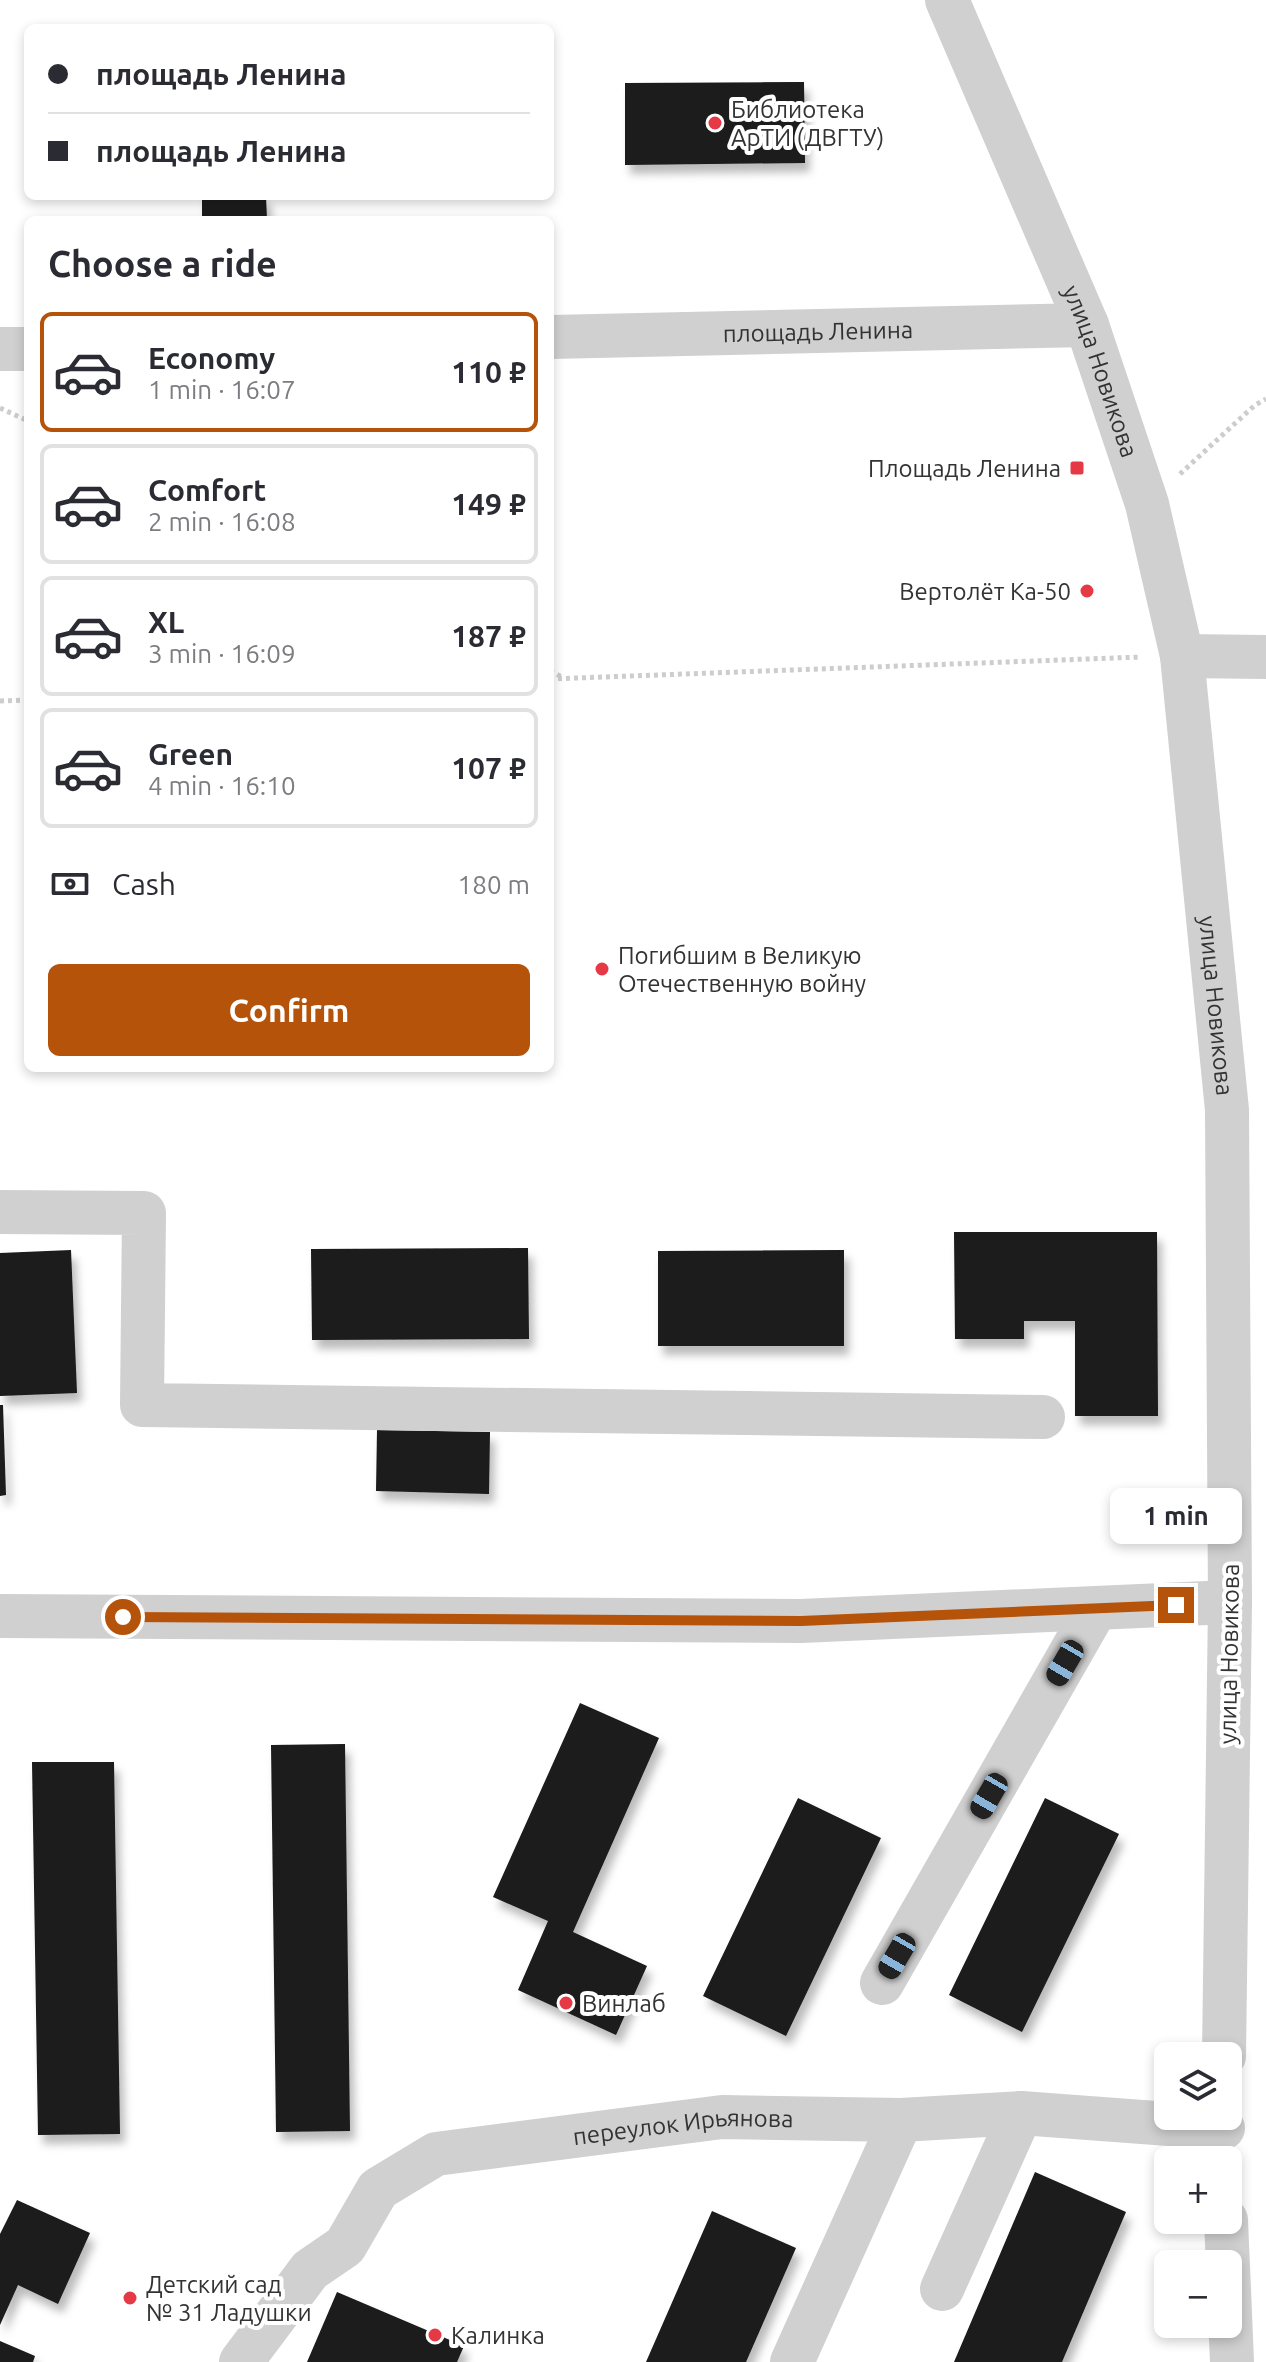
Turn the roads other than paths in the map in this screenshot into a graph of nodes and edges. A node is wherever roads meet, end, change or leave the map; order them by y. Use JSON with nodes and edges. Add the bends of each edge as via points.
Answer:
{"nodes":[{"id":1,"x":947,"y":0,"type":"edge"},
{"id":2,"x":1087,"y":325,"type":"junction"},
{"id":3,"x":554,"y":337,"type":"edge"},
{"id":4,"x":0,"y":349,"type":"edge"},
{"id":5,"x":24,"y":349,"type":"edge"},
{"id":6,"x":1182,"y":656,"type":"junction"},
{"id":7,"x":1266,"y":657,"type":"edge"},
{"id":8,"x":0,"y":1212,"type":"edge"},
{"id":9,"x":1043,"y":1417,"type":"dead end"},
{"id":10,"x":1230,"y":1602,"type":"junction"},
{"id":11,"x":1095,"y":1610,"type":"junction"},
{"id":12,"x":0,"y":1616,"type":"edge"},
{"id":13,"x":882,"y":1983,"type":"dead end"},
{"id":14,"x":1224,"y":2042,"type":"edge"},
{"id":15,"x":1021,"y":2113,"type":"junction"},
{"id":16,"x":901,"y":2120,"type":"junction"},
{"id":17,"x":1223,"y":2135,"type":"edge"},
{"id":18,"x":1227,"y":2234,"type":"edge"},
{"id":19,"x":942,"y":2289,"type":"dead end"},
{"id":20,"x":241,"y":2362,"type":"edge"},
{"id":21,"x":792,"y":2362,"type":"edge"},
{"id":22,"x":1232,"y":2362,"type":"edge"}],
"edges":[{"from":1,"to":2,"type":"street","name":"улица Новикова"},
{"from":2,"to":3,"type":"street","name":"площадь Ленина"},
{"from":2,"to":6,"type":"street","name":"улица Новикова","via":[[1147,504]]},
{"from":4,"to":5,"type":"street"},
{"from":6,"to":7,"type":"street"},
{"from":6,"to":10,"type":"street","name":"улица Новикова","via":[[1227,1110]]},
{"from":8,"to":9,"type":"street","via":[[144,1213],[142,1405]]},
{"from":10,"to":11,"type":"street"},
{"from":10,"to":14,"type":"street","name":"улица Новикова"},
{"from":11,"to":12,"type":"street","via":[[801,1621]]},
{"from":11,"to":13,"type":"street"},
{"from":15,"to":16,"type":"street","name":"переулок Ирьянова"},
{"from":15,"to":17,"type":"street","name":"переулок Ирьянова"},
{"from":15,"to":19,"type":"street"},
{"from":16,"to":20,"type":"street","name":"переулок Ирьянова","via":[[722,2117],[436,2154],[378,2189],[345,2246],[310,2270]]},
{"from":16,"to":21,"type":"street"},
{"from":18,"to":22,"type":"street"}]}
